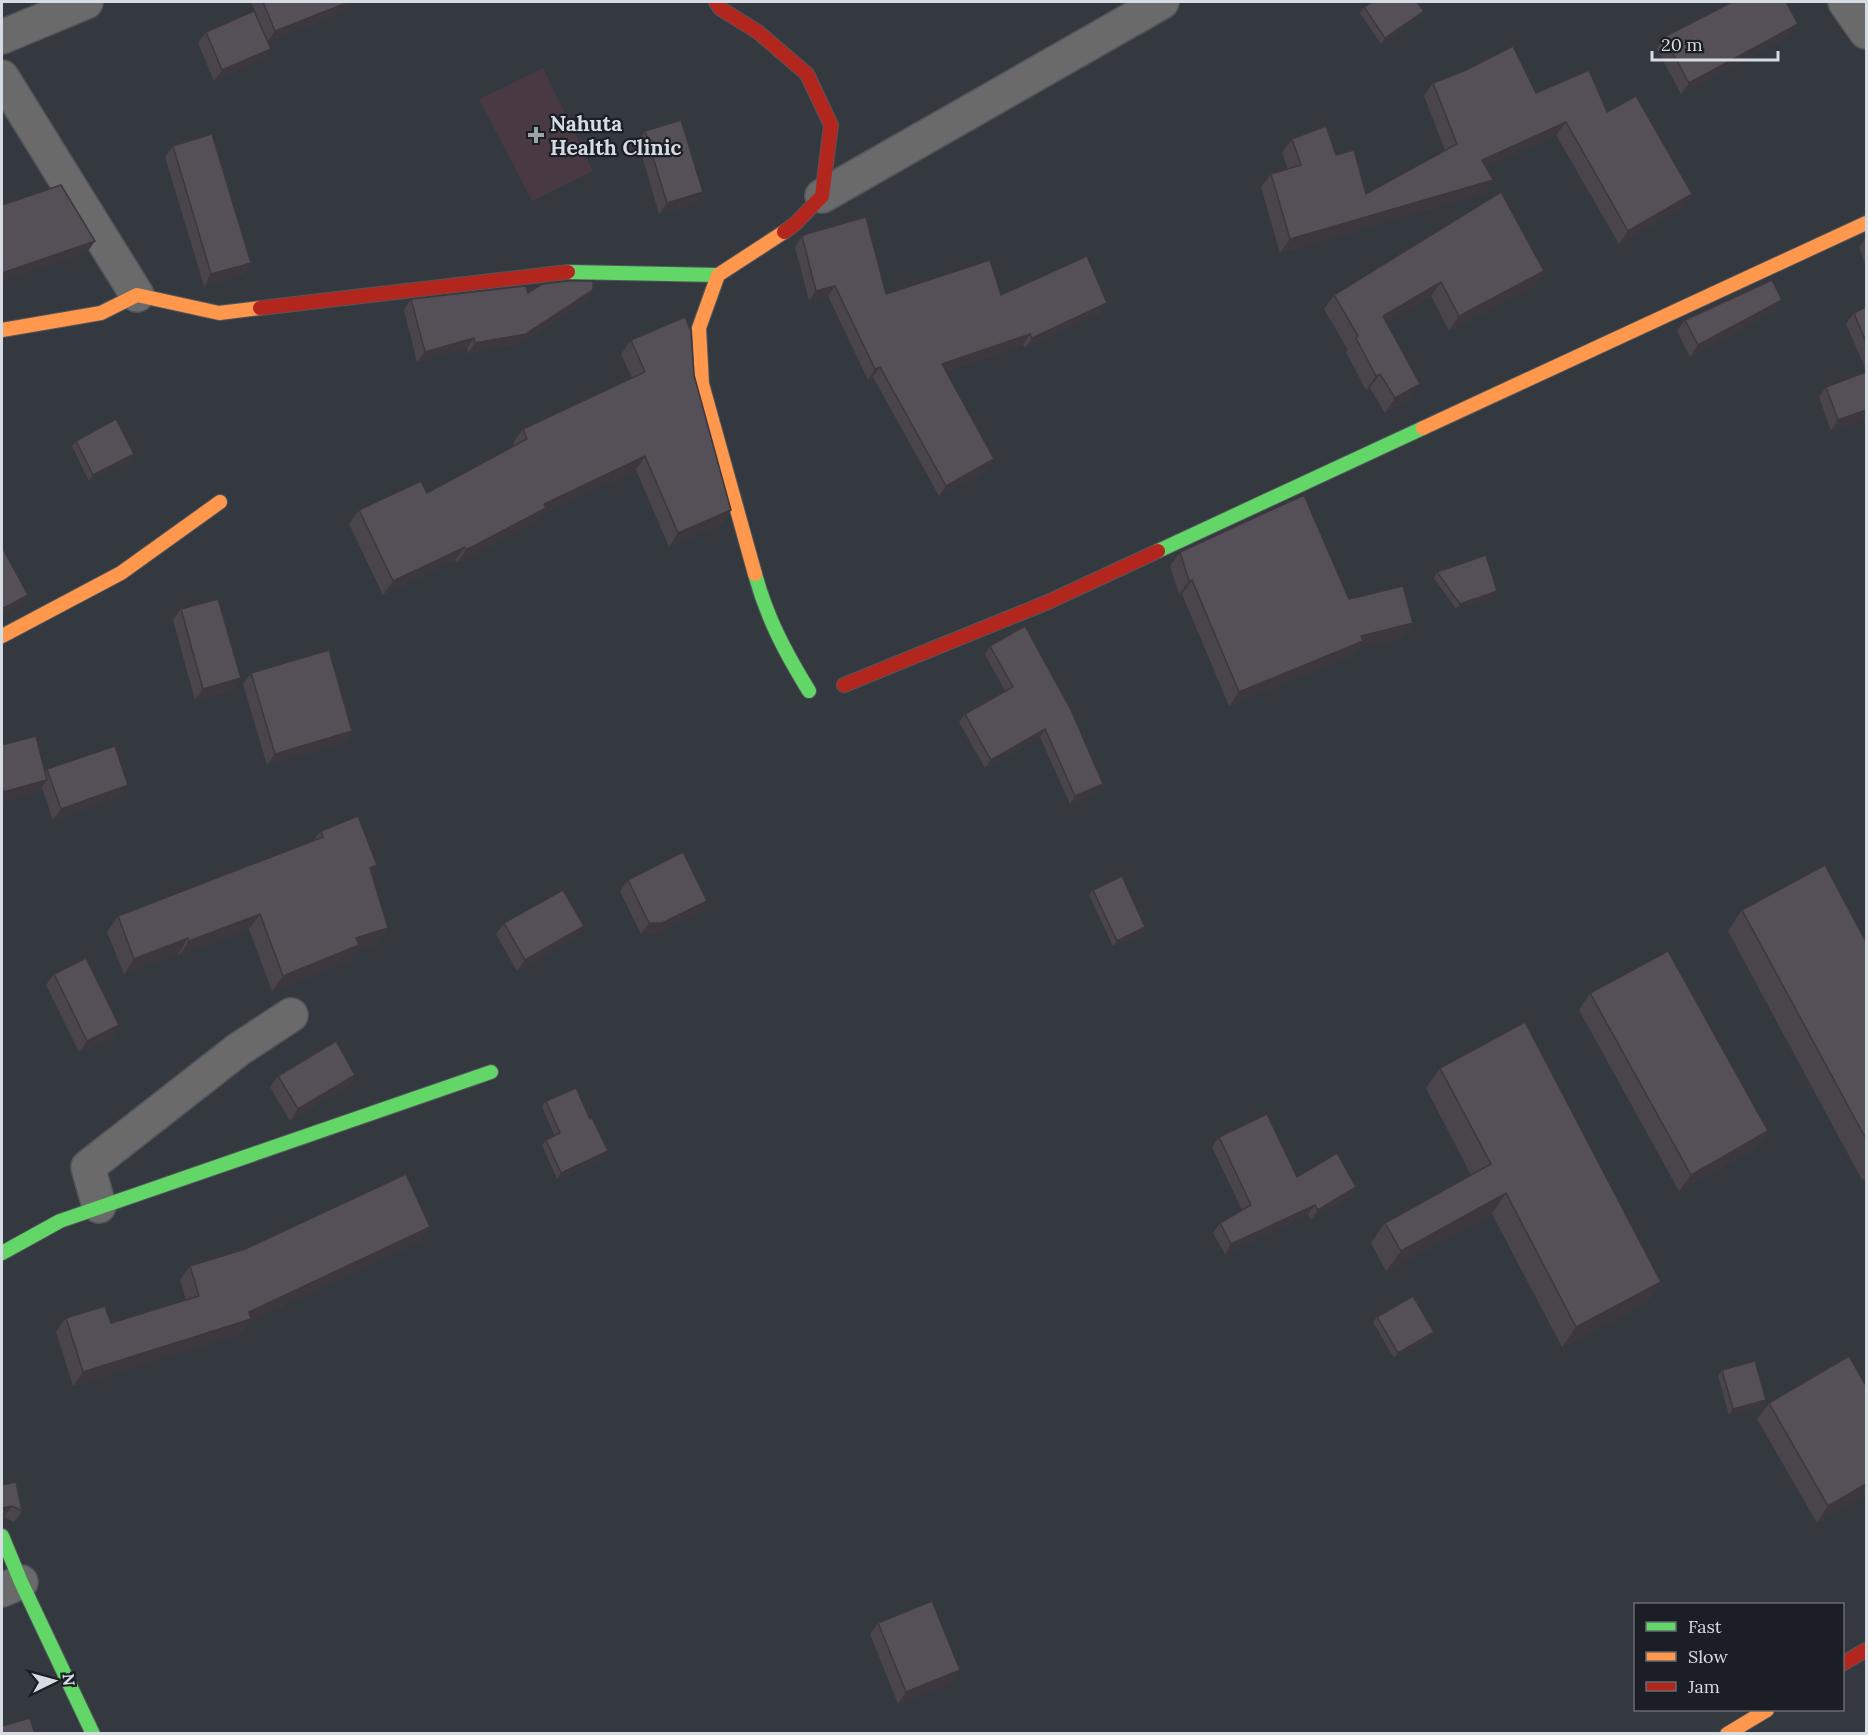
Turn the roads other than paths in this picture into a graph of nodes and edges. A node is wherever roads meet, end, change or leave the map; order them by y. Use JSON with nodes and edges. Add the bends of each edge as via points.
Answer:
{"nodes":[{"id":1,"x":86,"y":2,"type":"edge"},
{"id":2,"x":717,"y":2,"type":"edge"},
{"id":3,"x":1160,"y":2,"type":"edge"},
{"id":4,"x":1845,"y":2,"type":"edge"},
{"id":5,"x":1866,"y":32,"type":"edge"},
{"id":6,"x":2,"y":37,"type":"edge"},
{"id":7,"x":2,"y":77,"type":"edge"},
{"id":8,"x":822,"y":196,"type":"junction"},
{"id":9,"x":1866,"y":223,"type":"edge"},
{"id":10,"x":718,"y":275,"type":"junction"},
{"id":11,"x":137,"y":295,"type":"junction"},
{"id":12,"x":2,"y":330,"type":"edge"},
{"id":13,"x":220,"y":502,"type":"dead end"},
{"id":14,"x":2,"y":636,"type":"edge"},
{"id":15,"x":844,"y":685,"type":"dead end"},
{"id":16,"x":809,"y":691,"type":"dead end"},
{"id":17,"x":291,"y":1015,"type":"dead end"},
{"id":18,"x":491,"y":1072,"type":"dead end"},
{"id":19,"x":99,"y":1206,"type":"junction"},
{"id":20,"x":2,"y":1253,"type":"edge"},
{"id":21,"x":2,"y":1536,"type":"edge"},
{"id":22,"x":11,"y":1586,"type":"edge"},
{"id":23,"x":1866,"y":1650,"type":"edge"},
{"id":24,"x":1844,"y":1663,"type":"edge"},
{"id":25,"x":1765,"y":1711,"type":"edge"},
{"id":26,"x":93,"y":1734,"type":"edge"},
{"id":27,"x":1727,"y":1734,"type":"edge"}],
"edges":[{"from":1,"to":6,"type":"street"},
{"from":2,"to":8,"type":"street","via":[[807,74],[831,125]]},
{"from":3,"to":8,"type":"street"},
{"from":4,"to":5,"type":"street"},
{"from":7,"to":11,"type":"street"},
{"from":8,"to":10,"type":"street","via":[[795,224]]},
{"from":9,"to":15,"type":"street","via":[[1048,603]]},
{"from":10,"to":11,"type":"street","via":[[560,272],[219,313]]},
{"from":10,"to":16,"type":"street","via":[[699,328],[702,384],[762,599],[786,654]]},
{"from":11,"to":12,"type":"street","via":[[101,313]]},
{"from":13,"to":14,"type":"street","via":[[121,573]]},
{"from":17,"to":19,"type":"street","via":[[239,1049],[88,1167]]},
{"from":18,"to":19,"type":"street"},
{"from":19,"to":20,"type":"street","via":[[60,1221]]},
{"from":21,"to":22,"type":"street"},
{"from":22,"to":26,"type":"street"},
{"from":23,"to":24,"type":"street"},
{"from":25,"to":27,"type":"street"}]}
